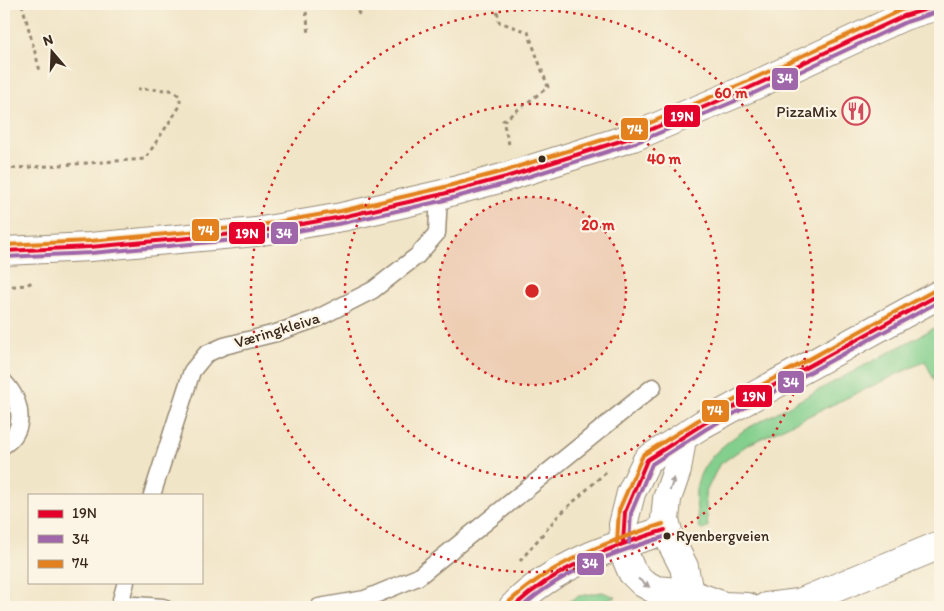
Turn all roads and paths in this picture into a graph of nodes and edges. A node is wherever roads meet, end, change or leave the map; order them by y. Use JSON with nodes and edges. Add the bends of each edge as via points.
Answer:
{"nodes":[{"id":1,"x":22,"y":4,"type":"edge"},
{"id":2,"x":305,"y":4,"type":"edge"},
{"id":3,"x":354,"y":4,"type":"edge"},
{"id":4,"x":496,"y":4,"type":"edge"},
{"id":5,"x":940,"y":5,"type":"edge"},
{"id":6,"x":361,"y":18,"type":"dead end"},
{"id":7,"x":309,"y":34,"type":"dead end"},
{"id":8,"x":40,"y":71,"type":"dead end"},
{"id":9,"x":138,"y":89,"type":"dead end"},
{"id":10,"x":509,"y":144,"type":"dead end"},
{"id":11,"x":4,"y":169,"type":"edge"},
{"id":12,"x":439,"y":195,"type":"junction"},
{"id":13,"x":4,"y":251,"type":"edge"},
{"id":14,"x":26,"y":285,"type":"dead end"},
{"id":15,"x":4,"y":287,"type":"edge"},
{"id":16,"x":940,"y":294,"type":"edge"},
{"id":17,"x":4,"y":382,"type":"edge"},
{"id":18,"x":652,"y":387,"type":"dead end"},
{"id":19,"x":682,"y":438,"type":"junction"},
{"id":20,"x":4,"y":445,"type":"edge"},
{"id":21,"x":608,"y":470,"type":"dead end"},
{"id":22,"x":152,"y":494,"type":"edge"},
{"id":23,"x":667,"y":530,"type":"junction"},
{"id":24,"x":623,"y":543,"type":"junction"},
{"id":25,"x":940,"y":546,"type":"edge"},
{"id":26,"x":126,"y":584,"type":"edge"},
{"id":27,"x":689,"y":594,"type":"junction"},
{"id":28,"x":516,"y":604,"type":"edge"},
{"id":29,"x":120,"y":606,"type":"edge"},
{"id":30,"x":163,"y":607,"type":"edge"},
{"id":31,"x":319,"y":607,"type":"edge"},
{"id":32,"x":747,"y":607,"type":"edge"},
{"id":33,"x":766,"y":607,"type":"edge"}],
"edges":[{"from":1,"to":8,"type":"path"},
{"from":2,"to":7,"type":"path"},
{"from":3,"to":6,"type":"path"},
{"from":4,"to":10,"type":"path","via":[[499,22],[528,32],[548,87],[503,121]]},
{"from":5,"to":12,"type":"main road","via":[[904,16],[749,88],[633,137]]},
{"from":9,"to":11,"type":"path","via":[[172,90],[180,96],[180,106],[145,159]]},
{"from":12,"to":13,"type":"main road","via":[[342,218],[256,232]]},
{"from":12,"to":22,"type":"lane","name":"Væringkleiva","via":[[436,232],[417,256],[373,290],[316,319],[206,354],[192,371]]},
{"from":14,"to":15,"type":"path"},
{"from":16,"to":19,"type":"main road"},
{"from":17,"to":20,"type":"lane","via":[[13,392],[20,412],[14,436]]},
{"from":18,"to":31,"type":"lane","via":[[418,577],[365,600]]},
{"from":23,"to":19,"type":"main road","one_way":true,"via":[[667,499],[677,470]]},
{"from":19,"to":24,"type":"main road","via":[[647,460],[625,512]]},
{"from":21,"to":28,"type":"path","via":[[580,494],[520,559]]},
{"from":23,"to":24,"type":"main road"},
{"from":23,"to":27,"type":"main road","via":[[684,567]]},
{"from":24,"to":27,"type":"main road","one_way":true,"via":[[632,572],[643,583],[656,590]]},
{"from":24,"to":28,"type":"main road","via":[[559,572]]},
{"from":25,"to":33,"type":"main road","via":[[799,603]]},
{"from":26,"to":29,"type":"lane"},
{"from":27,"to":32,"type":"main road","via":[[724,606]]},
{"from":29,"to":30,"type":"lane"}]}
